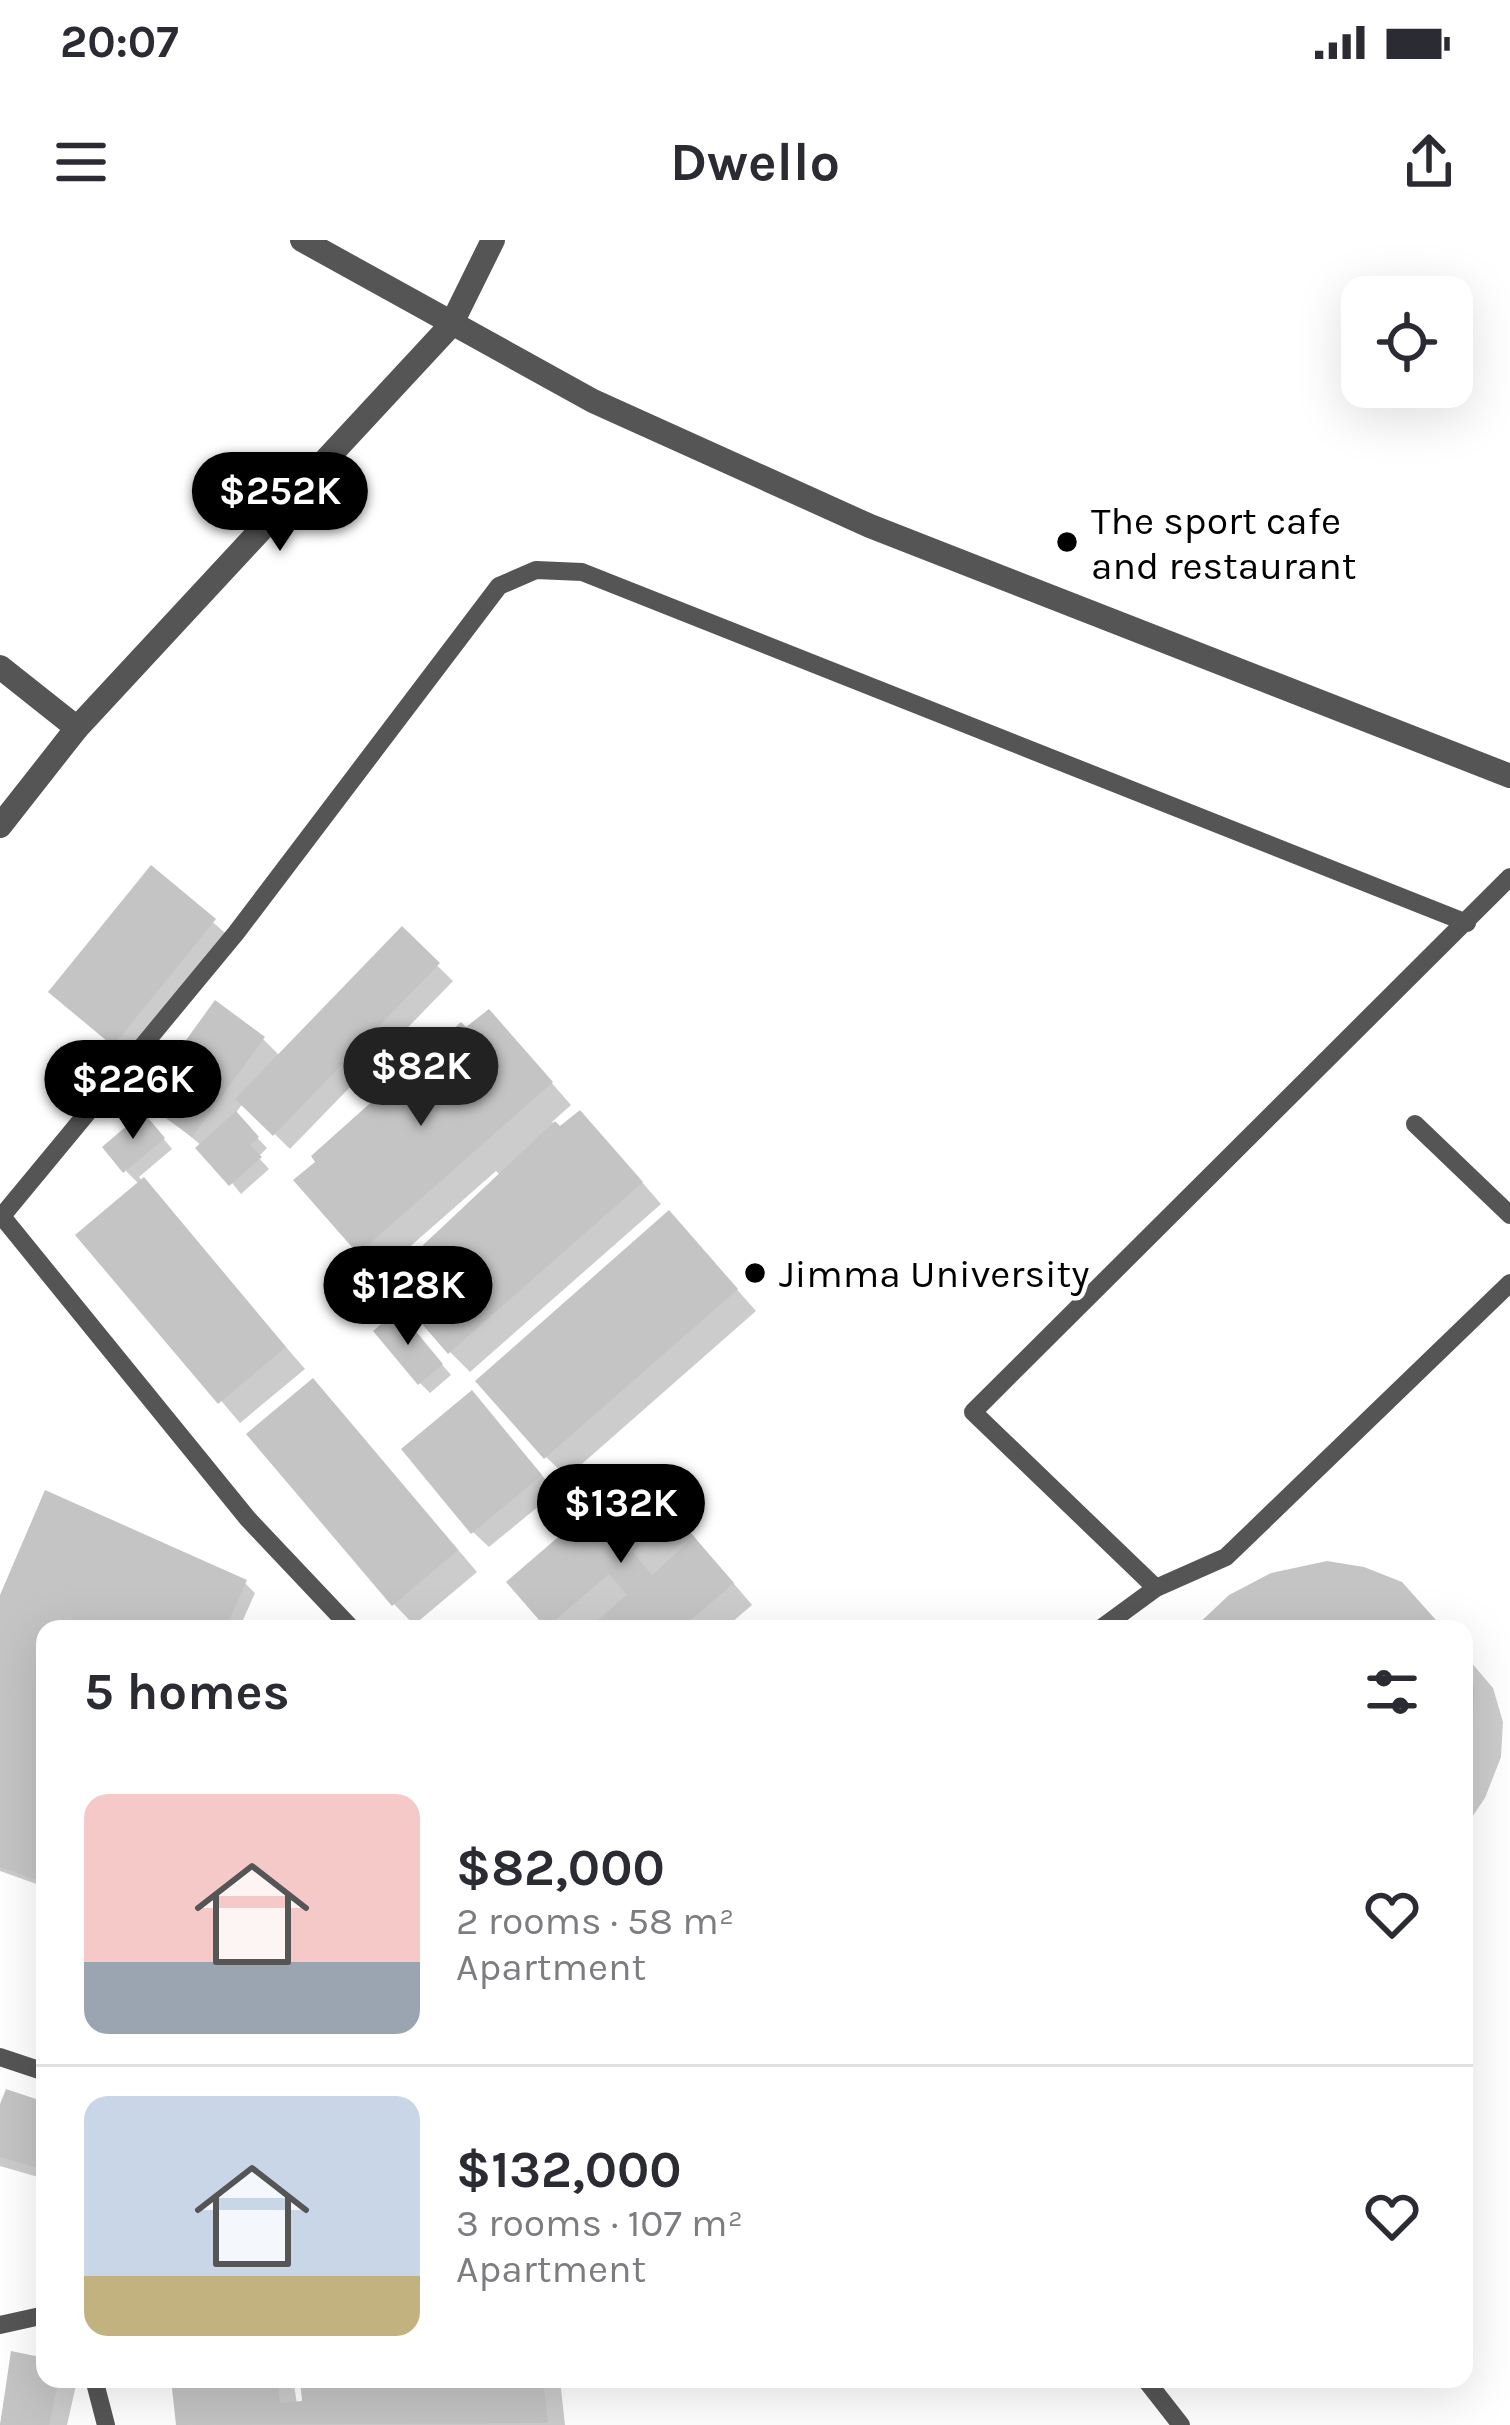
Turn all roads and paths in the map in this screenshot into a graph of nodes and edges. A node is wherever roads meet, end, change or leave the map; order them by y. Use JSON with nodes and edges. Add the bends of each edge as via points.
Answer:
{"nodes":[{"id":1,"x":302,"y":240,"type":"edge"},
{"id":2,"x":493,"y":240,"type":"edge"},
{"id":3,"x":451,"y":326,"type":"junction"},
{"id":4,"x":0,"y":667,"type":"edge"},
{"id":5,"x":77,"y":728,"type":"junction"},
{"id":6,"x":1510,"y":776,"type":"edge"},
{"id":7,"x":0,"y":826,"type":"edge"},
{"id":8,"x":1510,"y":877,"type":"edge"},
{"id":9,"x":1467,"y":923,"type":"junction"},
{"id":10,"x":1414,"y":1124,"type":"dead end"},
{"id":11,"x":1,"y":1215,"type":"edge"},
{"id":12,"x":1510,"y":1215,"type":"edge"},
{"id":13,"x":1510,"y":1283,"type":"edge"},
{"id":14,"x":1156,"y":1588,"type":"junction"},
{"id":15,"x":343,"y":1620,"type":"edge"},
{"id":16,"x":1112,"y":1620,"type":"edge"},
{"id":17,"x":0,"y":2057,"type":"edge"},
{"id":18,"x":36,"y":2069,"type":"edge"},
{"id":19,"x":36,"y":2317,"type":"edge"},
{"id":20,"x":0,"y":2325,"type":"edge"},
{"id":21,"x":96,"y":2388,"type":"edge"},
{"id":22,"x":1151,"y":2388,"type":"edge"},
{"id":23,"x":106,"y":2425,"type":"edge"},
{"id":24,"x":1181,"y":2425,"type":"edge"}],
"edges":[{"from":1,"to":3,"type":"street"},
{"from":2,"to":3,"type":"street"},
{"from":3,"to":5,"type":"street"},
{"from":3,"to":6,"type":"street","via":[[592,400],[870,526]]},
{"from":4,"to":5,"type":"street"},
{"from":5,"to":7,"type":"street"},
{"from":8,"to":9,"type":"lane"},
{"from":9,"to":11,"type":"lane","via":[[582,572],[536,570],[499,586],[236,934]]},
{"from":9,"to":14,"type":"lane","via":[[973,1412]]},
{"from":10,"to":12,"type":"lane"},
{"from":11,"to":15,"type":"lane","via":[[248,1520]]},
{"from":13,"to":14,"type":"lane","via":[[1226,1557]]},
{"from":14,"to":16,"type":"lane"},
{"from":17,"to":18,"type":"lane"},
{"from":19,"to":20,"type":"lane"},
{"from":21,"to":23,"type":"lane"},
{"from":22,"to":24,"type":"lane"}]}
